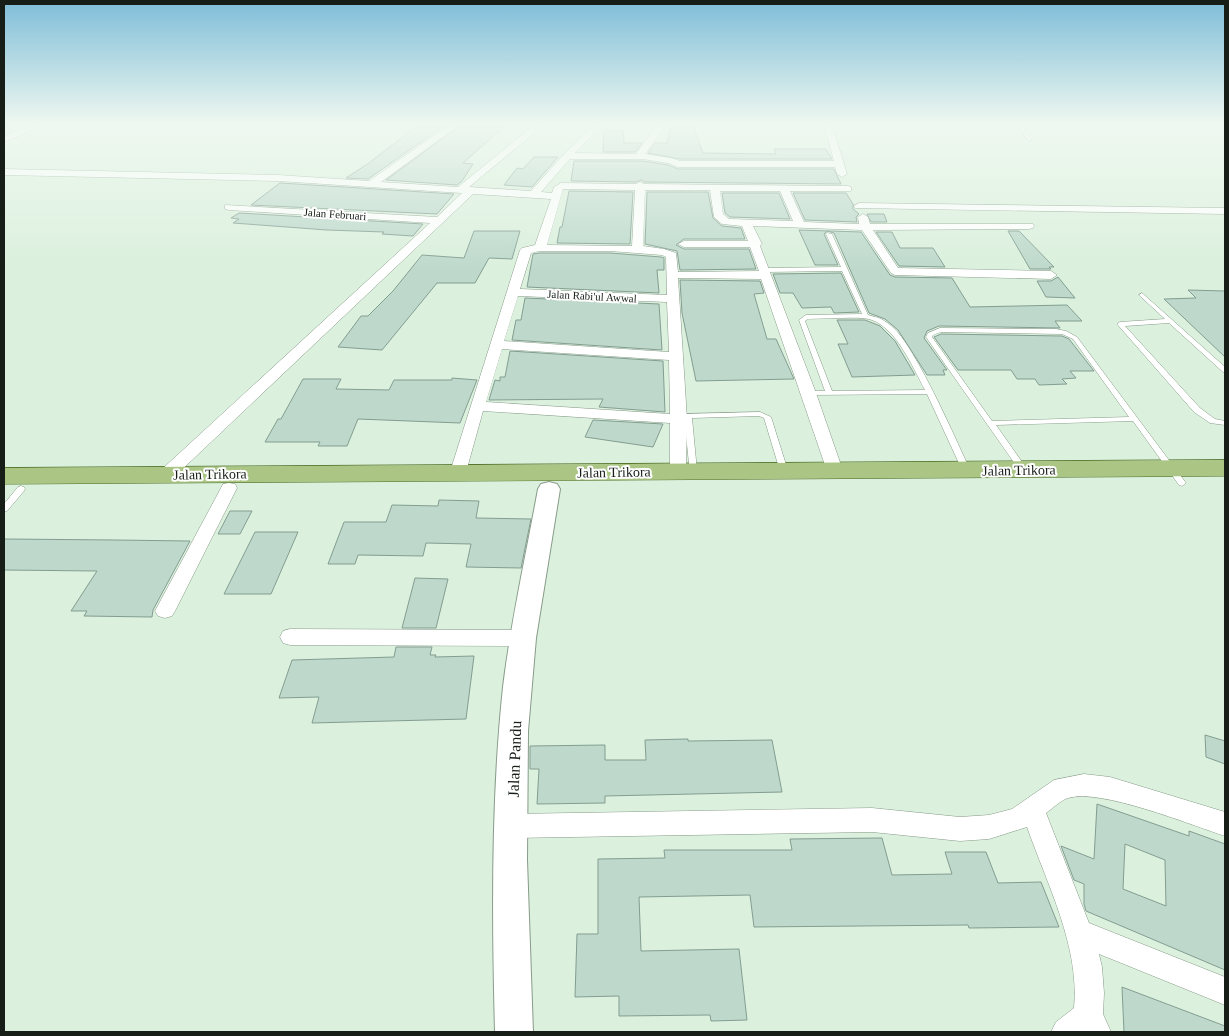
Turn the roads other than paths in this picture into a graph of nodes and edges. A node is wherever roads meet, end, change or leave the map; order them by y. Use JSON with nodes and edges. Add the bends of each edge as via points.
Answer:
{"nodes":[{"id":1,"x":65,"y":173,"type":"edge"},
{"id":2,"x":386,"y":173,"type":"edge"},
{"id":3,"x":484,"y":173,"type":"edge"},
{"id":4,"x":552,"y":173,"type":"edge"},
{"id":5,"x":702,"y":173,"type":"edge"},
{"id":6,"x":842,"y":173,"type":"edge"},
{"id":7,"x":678,"y":175,"type":"junction"},
{"id":8,"x":371,"y":184,"type":"junction"},
{"id":9,"x":640,"y":185,"type":"junction"},
{"id":10,"x":715,"y":186,"type":"junction"},
{"id":11,"x":784,"y":188,"type":"junction"},
{"id":12,"x":848,"y":189,"type":"junction"},
{"id":13,"x":465,"y":190,"type":"junction"},
{"id":14,"x":534,"y":194,"type":"junction"},
{"id":15,"x":557,"y":196,"type":"junction"},
{"id":16,"x":859,"y":206,"type":"junction"},
{"id":17,"x":229,"y":207,"type":"dead end"},
{"id":18,"x":1225,"y":212,"type":"edge"},
{"id":19,"x":440,"y":220,"type":"junction"},
{"id":20,"x":747,"y":224,"type":"junction"},
{"id":21,"x":800,"y":225,"type":"junction"},
{"id":22,"x":1029,"y":226,"type":"dead end"},
{"id":23,"x":865,"y":227,"type":"junction"},
{"id":24,"x":829,"y":234,"type":"dead end"},
{"id":25,"x":684,"y":244,"type":"dead end"},
{"id":26,"x":756,"y":244,"type":"junction"},
{"id":27,"x":540,"y":248,"type":"junction"},
{"id":28,"x":637,"y":250,"type":"junction"},
{"id":29,"x":845,"y":269,"type":"junction"},
{"id":30,"x":765,"y":272,"type":"junction"},
{"id":31,"x":679,"y":275,"type":"dead end"},
{"id":32,"x":1051,"y":275,"type":"dead end"},
{"id":33,"x":512,"y":292,"type":"junction"},
{"id":34,"x":1142,"y":296,"type":"dead end"},
{"id":35,"x":673,"y":299,"type":"junction"},
{"id":36,"x":866,"y":317,"type":"junction"},
{"id":37,"x":1168,"y":321,"type":"junction"},
{"id":38,"x":496,"y":345,"type":"junction"},
{"id":39,"x":675,"y":356,"type":"junction"},
{"id":40,"x":1225,"y":371,"type":"edge"},
{"id":41,"x":930,"y":392,"type":"junction"},
{"id":42,"x":809,"y":393,"type":"junction"},
{"id":43,"x":829,"y":393,"type":"junction"},
{"id":44,"x":477,"y":406,"type":"junction"},
{"id":45,"x":679,"y":419,"type":"junction"},
{"id":46,"x":1136,"y":419,"type":"junction"},
{"id":47,"x":989,"y":423,"type":"junction"},
{"id":48,"x":1225,"y":423,"type":"edge"},
{"id":49,"x":1225,"y":468,"type":"edge"},
{"id":50,"x":966,"y":470,"type":"junction"},
{"id":51,"x":1023,"y":470,"type":"junction"},
{"id":52,"x":685,"y":471,"type":"junction"},
{"id":53,"x":784,"y":471,"type":"junction"},
{"id":54,"x":835,"y":471,"type":"junction"},
{"id":55,"x":458,"y":472,"type":"junction"},
{"id":56,"x":166,"y":475,"type":"junction"},
{"id":57,"x":1177,"y":476,"type":"junction"},
{"id":58,"x":382,"y":481,"type":"junction"},
{"id":59,"x":1225,"y":483,"type":"edge"},
{"id":60,"x":9,"y":485,"type":"edge"},
{"id":61,"x":229,"y":488,"type":"junction"},
{"id":62,"x":549,"y":489,"type":"junction"},
{"id":63,"x":4,"y":510,"type":"edge"},
{"id":64,"x":165,"y":611,"type":"dead end"},
{"id":65,"x":290,"y":638,"type":"dead end"},
{"id":66,"x":524,"y":638,"type":"junction"},
{"id":67,"x":1032,"y":809,"type":"junction"},
{"id":68,"x":1225,"y":824,"type":"edge"},
{"id":69,"x":512,"y":826,"type":"junction"},
{"id":70,"x":1079,"y":933,"type":"junction"},
{"id":71,"x":1225,"y":991,"type":"edge"},
{"id":72,"x":1084,"y":1027,"type":"edge"},
{"id":73,"x":514,"y":1032,"type":"edge"}],
"edges":[{"from":1,"to":8,"type":"street","via":[[278,178]]},
{"from":2,"to":8,"type":"street"},
{"from":3,"to":13,"type":"street"},
{"from":4,"to":14,"type":"street"},
{"from":5,"to":7,"type":"street"},
{"from":6,"to":12,"type":"street"},
{"from":7,"to":9,"type":"street"},
{"from":7,"to":10,"type":"street"},
{"from":8,"to":13,"type":"street"},
{"from":9,"to":15,"type":"street","via":[[566,185],[557,189]]},
{"from":9,"to":28,"type":"street"},
{"from":10,"to":11,"type":"street"},
{"from":10,"to":20,"type":"street","via":[[720,219]]},
{"from":11,"to":12,"type":"street"},
{"from":11,"to":21,"type":"street"},
{"from":12,"to":16,"type":"street"},
{"from":13,"to":14,"type":"street"},
{"from":13,"to":19,"type":"street"},
{"from":14,"to":15,"type":"street"},
{"from":15,"to":27,"type":"street"},
{"from":16,"to":18,"type":"street"},
{"from":16,"to":23,"type":"street"},
{"from":17,"to":19,"type":"street","name":"Jalan Februari"},
{"from":19,"to":56,"type":"street"},
{"from":20,"to":21,"type":"street"},
{"from":20,"to":26,"type":"street"},
{"from":21,"to":23,"type":"street"},
{"from":22,"to":23,"type":"street"},
{"from":23,"to":32,"type":"street","via":[[898,272]]},
{"from":24,"to":29,"type":"lane"},
{"from":25,"to":26,"type":"street"},
{"from":26,"to":30,"type":"street"},
{"from":27,"to":28,"type":"street"},
{"from":27,"to":33,"type":"street","via":[[526,250]]},
{"from":28,"to":35,"type":"street","via":[[671,254]]},
{"from":29,"to":30,"type":"lane"},
{"from":29,"to":36,"type":"lane"},
{"from":30,"to":31,"type":"street"},
{"from":30,"to":42,"type":"street"},
{"from":33,"to":35,"type":"street","name":"Jalan Rabi'ul Awwal"},
{"from":33,"to":38,"type":"street"},
{"from":34,"to":37,"type":"lane"},
{"from":35,"to":39,"type":"street"},
{"from":36,"to":41,"type":"lane","via":[[889,328],[908,353]]},
{"from":36,"to":43,"type":"lane","via":[[806,317],[802,320]]},
{"from":37,"to":40,"type":"lane"},
{"from":37,"to":48,"type":"lane","via":[[1120,324],[1197,410],[1213,421]]},
{"from":38,"to":39,"type":"street"},
{"from":38,"to":44,"type":"street"},
{"from":39,"to":45,"type":"street"},
{"from":41,"to":43,"type":"lane"},
{"from":41,"to":50,"type":"lane"},
{"from":42,"to":43,"type":"lane"},
{"from":42,"to":54,"type":"street"},
{"from":44,"to":45,"type":"street"},
{"from":44,"to":55,"type":"street"},
{"from":45,"to":52,"type":"street"},
{"from":46,"to":47,"type":"lane"},
{"from":46,"to":47,"type":"lane","via":[[1070,334],[1056,331],[940,330],[930,334]]},
{"from":46,"to":57,"type":"lane"},
{"from":47,"to":51,"type":"lane"},
{"from":49,"to":57,"type":"main road","name":"Jalan Trikora"},
{"from":50,"to":51,"type":"main road","name":"Jalan Trikora"},
{"from":50,"to":54,"type":"main road","name":"Jalan Trikora"},
{"from":51,"to":57,"type":"main road","name":"Jalan Trikora"},
{"from":52,"to":53,"type":"main road","name":"Jalan Trikora"},
{"from":52,"to":53,"type":"lane","via":[[688,416],[760,414],[767,417]]},
{"from":52,"to":55,"type":"main road","name":"Jalan Trikora"},
{"from":53,"to":54,"type":"main road","name":"Jalan Trikora"},
{"from":55,"to":58,"type":"main road","name":"Jalan Trikora"},
{"from":56,"to":58,"type":"main road","name":"Jalan Trikora"},
{"from":56,"to":60,"type":"main road","name":"Jalan Trikora"},
{"from":57,"to":59,"type":"main road","name":"Jalan Trikora"},
{"from":57,"to":62,"type":"main road","name":"Jalan Trikora"},
{"from":58,"to":61,"type":"main road","name":"Jalan Trikora"},
{"from":58,"to":62,"type":"main road","name":"Jalan Trikora"},
{"from":60,"to":61,"type":"main road","name":"Jalan Trikora"},
{"from":60,"to":63,"type":"lane"},
{"from":61,"to":64,"type":"street"},
{"from":62,"to":66,"type":"street","name":"Jalan Pandu"},
{"from":65,"to":66,"type":"street"},
{"from":66,"to":69,"type":"street","name":"Jalan Pandu","via":[[514,731]]},
{"from":67,"to":68,"type":"street","via":[[1062,788],[1084,785],[1110,788]]},
{"from":67,"to":69,"type":"street","via":[[1018,819],[999,825],[960,829],[872,820]]},
{"from":67,"to":70,"type":"street"},
{"from":69,"to":73,"type":"street","name":"Jalan Pandu"},
{"from":70,"to":71,"type":"street"},
{"from":70,"to":72,"type":"street","via":[[1088,966],[1090,993]]}]}
